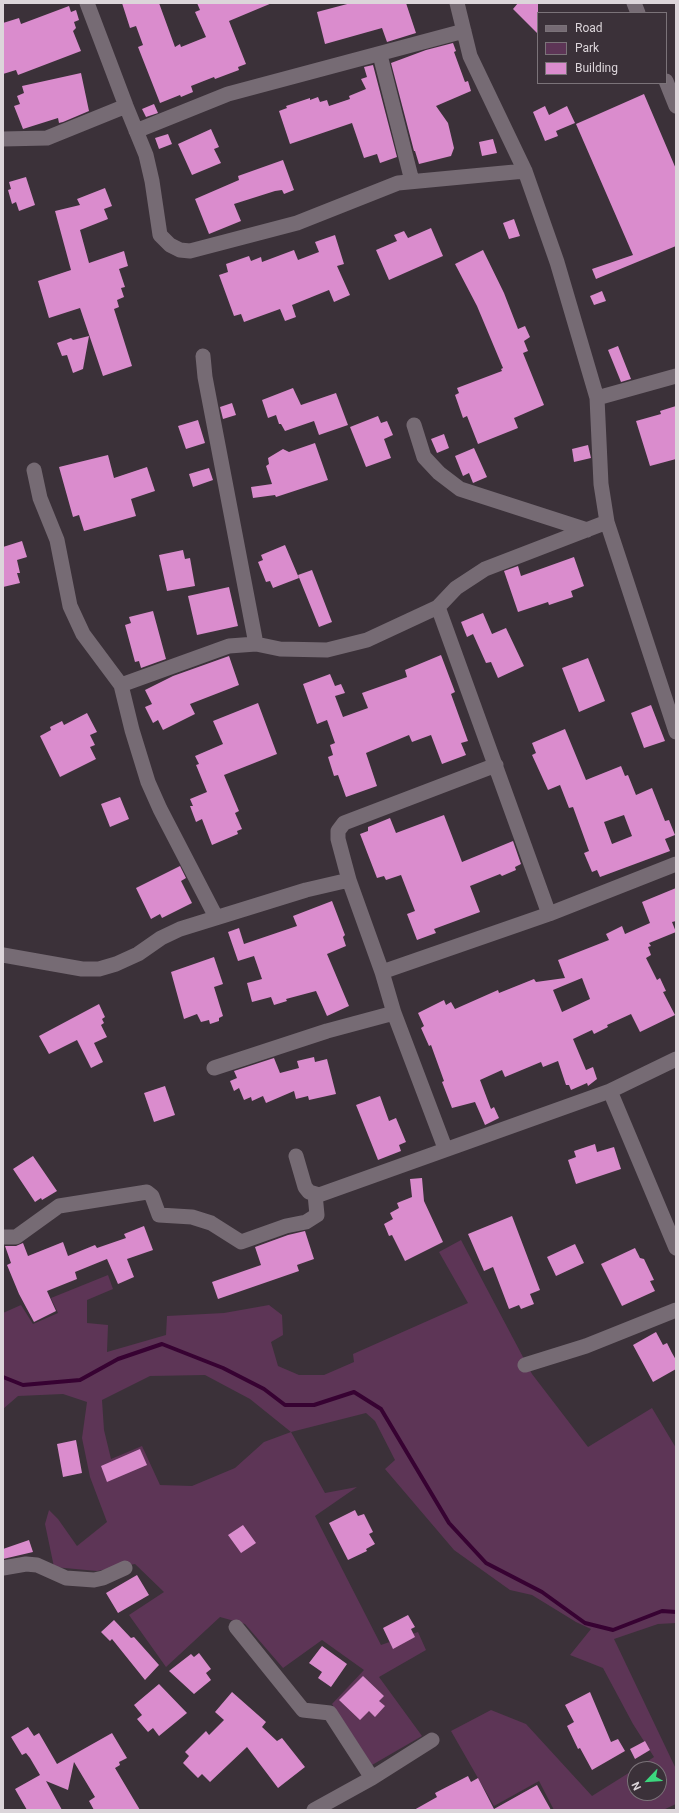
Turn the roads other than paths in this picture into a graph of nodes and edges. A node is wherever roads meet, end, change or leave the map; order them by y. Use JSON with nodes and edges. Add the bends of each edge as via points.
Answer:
{"nodes":[{"id":1,"x":87,"y":3,"type":"edge"},
{"id":2,"x":457,"y":3,"type":"edge"},
{"id":3,"x":464,"y":31,"type":"junction"},
{"id":4,"x":380,"y":55,"type":"junction"},
{"id":5,"x":667,"y":84,"type":"edge"},
{"id":6,"x":126,"y":106,"type":"junction"},
{"id":7,"x":676,"y":106,"type":"edge"},
{"id":8,"x":136,"y":131,"type":"junction"},
{"id":9,"x":3,"y":139,"type":"edge"},
{"id":10,"x":525,"y":171,"type":"junction"},
{"id":11,"x":412,"y":181,"type":"junction"},
{"id":12,"x":203,"y":356,"type":"dead end"},
{"id":13,"x":676,"y":376,"type":"edge"},
{"id":14,"x":597,"y":398,"type":"junction"},
{"id":15,"x":414,"y":425,"type":"dead end"},
{"id":16,"x":34,"y":470,"type":"dead end"},
{"id":17,"x":606,"y":522,"type":"junction"},
{"id":18,"x":587,"y":530,"type":"junction"},
{"id":19,"x":438,"y":607,"type":"junction"},
{"id":20,"x":256,"y":644,"type":"junction"},
{"id":21,"x":122,"y":685,"type":"junction"},
{"id":22,"x":676,"y":732,"type":"edge"},
{"id":23,"x":496,"y":765,"type":"junction"},
{"id":24,"x":676,"y":864,"type":"edge"},
{"id":25,"x":349,"y":880,"type":"junction"},
{"id":26,"x":549,"y":914,"type":"junction"},
{"id":27,"x":216,"y":917,"type":"junction"},
{"id":28,"x":3,"y":955,"type":"edge"},
{"id":29,"x":382,"y":972,"type":"junction"},
{"id":30,"x":394,"y":1013,"type":"junction"},
{"id":31,"x":676,"y":1059,"type":"edge"},
{"id":32,"x":214,"y":1068,"type":"dead end"},
{"id":33,"x":610,"y":1091,"type":"junction"},
{"id":34,"x":445,"y":1148,"type":"junction"},
{"id":35,"x":296,"y":1156,"type":"dead end"},
{"id":36,"x":315,"y":1194,"type":"junction"},
{"id":37,"x":3,"y":1237,"type":"edge"},
{"id":38,"x":676,"y":1248,"type":"edge"},
{"id":39,"x":676,"y":1310,"type":"edge"},
{"id":40,"x":525,"y":1365,"type":"dead end"},
{"id":41,"x":3,"y":1568,"type":"edge"},
{"id":42,"x":126,"y":1568,"type":"dead end"},
{"id":43,"x":236,"y":1628,"type":"dead end"},
{"id":44,"x":432,"y":1740,"type":"dead end"},
{"id":45,"x":372,"y":1778,"type":"junction"},
{"id":46,"x":314,"y":1810,"type":"edge"}],
"edges":[{"from":1,"to":6,"type":"street"},
{"from":2,"to":3,"type":"street"},
{"from":3,"to":4,"type":"street"},
{"from":3,"to":10,"type":"street","via":[[470,56],[479,77]]},
{"from":4,"to":8,"type":"street","via":[[228,94]]},
{"from":4,"to":11,"type":"street"},
{"from":5,"to":7,"type":"street"},
{"from":6,"to":8,"type":"street"},
{"from":6,"to":9,"type":"street","via":[[47,138]]},
{"from":8,"to":11,"type":"street","via":[[151,175],[160,235],[180,250],[190,251],[297,223],[398,183]]},
{"from":10,"to":11,"type":"street"},
{"from":10,"to":14,"type":"street","via":[[557,262]]},
{"from":12,"to":20,"type":"street"},
{"from":13,"to":14,"type":"street"},
{"from":14,"to":17,"type":"street","via":[[601,484]]},
{"from":15,"to":18,"type":"street","via":[[424,457],[460,489]]},
{"from":16,"to":21,"type":"street","via":[[40,498],[57,540],[70,606],[83,634]]},
{"from":17,"to":18,"type":"street"},
{"from":17,"to":22,"type":"street"},
{"from":18,"to":19,"type":"street","via":[[485,569],[456,588]]},
{"from":19,"to":20,"type":"street","via":[[367,640],[327,650],[280,649]]},
{"from":19,"to":23,"type":"street"},
{"from":20,"to":21,"type":"street","via":[[229,646]]},
{"from":21,"to":27,"type":"street","via":[[148,782]]},
{"from":23,"to":25,"type":"street","via":[[344,822],[338,831],[338,839]]},
{"from":23,"to":26,"type":"street"},
{"from":24,"to":26,"type":"street"},
{"from":25,"to":27,"type":"street"},
{"from":25,"to":29,"type":"street"},
{"from":26,"to":29,"type":"street"},
{"from":27,"to":28,"type":"street","via":[[180,929],[138,954],[100,969],[82,969]]},
{"from":29,"to":30,"type":"street"},
{"from":30,"to":32,"type":"street","via":[[327,1031]]},
{"from":30,"to":34,"type":"street"},
{"from":31,"to":33,"type":"street"},
{"from":33,"to":34,"type":"street"},
{"from":33,"to":38,"type":"street"},
{"from":34,"to":36,"type":"street","via":[[329,1192]]},
{"from":35,"to":36,"type":"street","via":[[305,1187]]},
{"from":36,"to":37,"type":"street","via":[[317,1215],[306,1222],[286,1226],[241,1242],[211,1222],[192,1217],[159,1215],[152,1196],[147,1192],[59,1206],[16,1237]]},
{"from":39,"to":40,"type":"street","via":[[586,1346]]},
{"from":41,"to":42,"type":"street","via":[[26,1564],[38,1565],[66,1578],[89,1580],[103,1578]]},
{"from":43,"to":45,"type":"street","via":[[303,1710],[330,1712]]},
{"from":44,"to":45,"type":"street"},
{"from":45,"to":46,"type":"street"}]}
